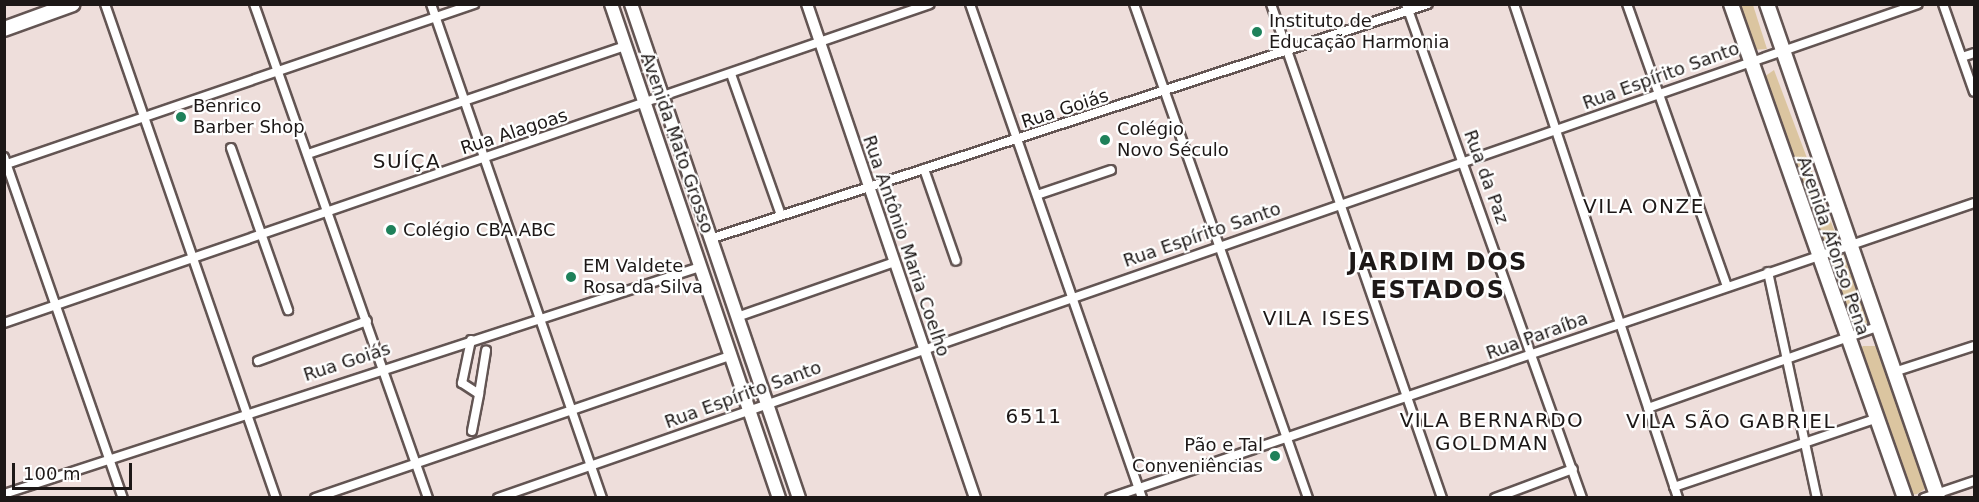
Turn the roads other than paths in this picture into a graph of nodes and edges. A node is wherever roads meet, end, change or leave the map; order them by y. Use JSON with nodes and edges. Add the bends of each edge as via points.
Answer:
{"nodes":[{"id":1,"x":46,"y":4,"type":"edge"},
{"id":2,"x":73,"y":4,"type":"edge"},
{"id":3,"x":105,"y":4,"type":"edge"},
{"id":4,"x":254,"y":4,"type":"edge"},
{"id":5,"x":431,"y":4,"type":"edge"},
{"id":6,"x":474,"y":4,"type":"edge"},
{"id":7,"x":611,"y":4,"type":"edge"},
{"id":8,"x":631,"y":4,"type":"edge"},
{"id":9,"x":807,"y":4,"type":"edge"},
{"id":10,"x":930,"y":4,"type":"edge"},
{"id":11,"x":970,"y":4,"type":"edge"},
{"id":12,"x":1134,"y":4,"type":"edge"},
{"id":13,"x":1271,"y":4,"type":"edge"},
{"id":14,"x":1428,"y":4,"type":"edge"},
{"id":15,"x":1514,"y":4,"type":"edge"},
{"id":16,"x":1627,"y":4,"type":"edge"},
{"id":17,"x":1731,"y":4,"type":"edge"},
{"id":18,"x":1767,"y":4,"type":"edge"},
{"id":19,"x":1918,"y":4,"type":"edge"},
{"id":20,"x":1943,"y":4,"type":"edge"},
{"id":21,"x":1407,"y":8,"type":"edge"},
{"id":22,"x":436,"y":17,"type":"junction"},
{"id":23,"x":4,"y":20,"type":"edge"},
{"id":24,"x":4,"y":30,"type":"edge"},
{"id":25,"x":641,"y":35,"type":"junction"},
{"id":26,"x":819,"y":42,"type":"junction"},
{"id":27,"x":625,"y":45,"type":"junction"},
{"id":28,"x":1287,"y":51,"type":"junction"},
{"id":29,"x":1783,"y":51,"type":"junction"},
{"id":30,"x":1974,"y":53,"type":"edge"},
{"id":31,"x":1962,"y":57,"type":"junction"},
{"id":32,"x":1749,"y":62,"type":"junction"},
{"id":33,"x":278,"y":69,"type":"junction"},
{"id":34,"x":731,"y":74,"type":"junction"},
{"id":35,"x":1974,"y":92,"type":"edge"},
{"id":36,"x":1165,"y":93,"type":"junction"},
{"id":37,"x":1658,"y":95,"type":"junction"},
{"id":38,"x":664,"y":99,"type":"junction"},
{"id":39,"x":464,"y":100,"type":"junction"},
{"id":40,"x":647,"y":105,"type":"junction"},
{"id":41,"x":144,"y":116,"type":"junction"},
{"id":42,"x":1558,"y":130,"type":"junction"},
{"id":43,"x":1018,"y":142,"type":"junction"},
{"id":44,"x":231,"y":148,"type":"dead end"},
{"id":45,"x":308,"y":154,"type":"junction"},
{"id":46,"x":485,"y":159,"type":"junction"},
{"id":47,"x":5,"y":162,"type":"edge"},
{"id":48,"x":1464,"y":163,"type":"junction"},
{"id":49,"x":924,"y":169,"type":"junction"},
{"id":50,"x":1111,"y":170,"type":"dead end"},
{"id":51,"x":867,"y":186,"type":"junction"},
{"id":52,"x":1037,"y":195,"type":"junction"},
{"id":53,"x":1974,"y":203,"type":"edge"},
{"id":54,"x":1341,"y":205,"type":"junction"},
{"id":55,"x":328,"y":211,"type":"junction"},
{"id":56,"x":781,"y":215,"type":"junction"},
{"id":57,"x":261,"y":235,"type":"junction"},
{"id":58,"x":690,"y":235,"type":"junction"},
{"id":59,"x":712,"y":244,"type":"junction"},
{"id":60,"x":1850,"y":245,"type":"junction"},
{"id":61,"x":1218,"y":249,"type":"junction"},
{"id":62,"x":1817,"y":255,"type":"junction"},
{"id":63,"x":196,"y":259,"type":"junction"},
{"id":64,"x":956,"y":261,"type":"dead end"},
{"id":65,"x":895,"y":262,"type":"junction"},
{"id":66,"x":699,"y":263,"type":"junction"},
{"id":67,"x":1768,"y":272,"type":"junction"},
{"id":68,"x":1726,"y":286,"type":"junction"},
{"id":69,"x":1072,"y":297,"type":"junction"},
{"id":70,"x":56,"y":305,"type":"junction"},
{"id":71,"x":288,"y":310,"type":"dead end"},
{"id":72,"x":541,"y":317,"type":"junction"},
{"id":73,"x":737,"y":317,"type":"junction"},
{"id":74,"x":367,"y":321,"type":"junction"},
{"id":75,"x":4,"y":323,"type":"edge"},
{"id":76,"x":1620,"y":324,"type":"junction"},
{"id":77,"x":1879,"y":326,"type":"junction"},
{"id":78,"x":1846,"y":338,"type":"junction"},
{"id":79,"x":471,"y":340,"type":"junction"},
{"id":80,"x":1974,"y":346,"type":"edge"},
{"id":81,"x":924,"y":347,"type":"junction"},
{"id":82,"x":486,"y":351,"type":"dead end"},
{"id":83,"x":730,"y":356,"type":"junction"},
{"id":84,"x":1533,"y":356,"type":"junction"},
{"id":85,"x":1787,"y":359,"type":"junction"},
{"id":86,"x":258,"y":361,"type":"dead end"},
{"id":87,"x":384,"y":368,"type":"junction"},
{"id":88,"x":1894,"y":372,"type":"junction"},
{"id":89,"x":479,"y":394,"type":"junction"},
{"id":90,"x":1408,"y":399,"type":"junction"},
{"id":91,"x":768,"y":405,"type":"junction"},
{"id":92,"x":1648,"y":408,"type":"junction"},
{"id":93,"x":573,"y":410,"type":"junction"},
{"id":94,"x":248,"y":412,"type":"junction"},
{"id":95,"x":750,"y":412,"type":"junction"},
{"id":96,"x":1875,"y":419,"type":"junction"},
{"id":97,"x":472,"y":431,"type":"dead end"},
{"id":98,"x":1285,"y":438,"type":"junction"},
{"id":99,"x":1804,"y":442,"type":"junction"},
{"id":100,"x":109,"y":459,"type":"junction"},
{"id":101,"x":418,"y":463,"type":"junction"},
{"id":102,"x":591,"y":465,"type":"junction"},
{"id":103,"x":1573,"y":469,"type":"junction"},
{"id":104,"x":1974,"y":481,"type":"edge"},
{"id":105,"x":1138,"y":487,"type":"junction"},
{"id":106,"x":1674,"y":487,"type":"junction"},
{"id":107,"x":4,"y":494,"type":"edge"},
{"id":108,"x":1933,"y":496,"type":"edge"},
{"id":109,"x":123,"y":498,"type":"edge"},
{"id":110,"x":276,"y":498,"type":"edge"},
{"id":111,"x":315,"y":498,"type":"edge"},
{"id":112,"x":428,"y":498,"type":"edge"},
{"id":113,"x":498,"y":498,"type":"edge"},
{"id":114,"x":602,"y":498,"type":"edge"},
{"id":115,"x":779,"y":498,"type":"edge"},
{"id":116,"x":799,"y":498,"type":"edge"},
{"id":117,"x":975,"y":498,"type":"edge"},
{"id":118,"x":1110,"y":498,"type":"edge"},
{"id":119,"x":1142,"y":498,"type":"edge"},
{"id":120,"x":1308,"y":498,"type":"edge"},
{"id":121,"x":1442,"y":498,"type":"edge"},
{"id":122,"x":1495,"y":498,"type":"edge"},
{"id":123,"x":1582,"y":498,"type":"edge"},
{"id":124,"x":1678,"y":498,"type":"edge"},
{"id":125,"x":1817,"y":498,"type":"edge"},
{"id":126,"x":1905,"y":498,"type":"edge"}],
"edges":[{"from":1,"to":23,"type":"main road"},
{"from":2,"to":24,"type":"main road"},
{"from":3,"to":41,"type":"street"},
{"from":4,"to":33,"type":"street"},
{"from":5,"to":22,"type":"street"},
{"from":6,"to":22,"type":"street"},
{"from":7,"to":27,"type":"main road","name":"Avenida Mato Grosso"},
{"from":8,"to":25,"type":"main road","name":"Avenida Mato Grosso"},
{"from":9,"to":26,"type":"street","name":"Rua Antônio Maria Coelho"},
{"from":10,"to":26,"type":"street","name":"Rua Alagoas"},
{"from":11,"to":43,"type":"street"},
{"from":12,"to":36,"type":"street"},
{"from":13,"to":28,"type":"street"},
{"from":14,"to":21,"type":"street","name":"Rua Goiás"},
{"from":15,"to":42,"type":"street"},
{"from":16,"to":37,"type":"street"},
{"from":17,"to":32,"type":"main road","name":"Avenida Afonso Pena"},
{"from":18,"to":29,"type":"main road","name":"Avenida Afonso Pena"},
{"from":19,"to":29,"type":"street","name":"Rua Espírito Santo"},
{"from":20,"to":31,"type":"street"},
{"from":21,"to":28,"type":"street","name":"Rua Goiás"},
{"from":21,"to":48,"type":"street","name":"Rua da Paz"},
{"from":22,"to":33,"type":"street"},
{"from":22,"to":39,"type":"street"},
{"from":25,"to":27,"type":"main road"},
{"from":25,"to":38,"type":"main road","name":"Avenida Mato Grosso"},
{"from":26,"to":34,"type":"street","name":"Rua Alagoas"},
{"from":26,"to":51,"type":"street","name":"Rua Antônio Maria Coelho"},
{"from":27,"to":39,"type":"street"},
{"from":27,"to":40,"type":"main road","name":"Avenida Mato Grosso"},
{"from":28,"to":36,"type":"street","name":"Rua Goiás"},
{"from":28,"to":54,"type":"street"},
{"from":29,"to":32,"type":"street","name":"Rua Espírito Santo"},
{"from":29,"to":60,"type":"main road","name":"Avenida Afonso Pena"},
{"from":30,"to":31,"type":"street"},
{"from":31,"to":35,"type":"street"},
{"from":32,"to":37,"type":"street","name":"Rua Espírito Santo"},
{"from":32,"to":62,"type":"main road","name":"Avenida Afonso Pena"},
{"from":33,"to":41,"type":"street"},
{"from":33,"to":45,"type":"street"},
{"from":34,"to":38,"type":"street","name":"Rua Alagoas"},
{"from":34,"to":56,"type":"street"},
{"from":36,"to":43,"type":"street","name":"Rua Goiás"},
{"from":36,"to":61,"type":"street"},
{"from":37,"to":42,"type":"street","name":"Rua Espírito Santo"},
{"from":37,"to":68,"type":"street"},
{"from":38,"to":40,"type":"street","name":"Rua Alagoas"},
{"from":38,"to":59,"type":"main road","name":"Avenida Mato Grosso"},
{"from":39,"to":45,"type":"street"},
{"from":39,"to":46,"type":"street"},
{"from":40,"to":46,"type":"street","name":"Rua Alagoas"},
{"from":40,"to":58,"type":"main road","name":"Avenida Mato Grosso"},
{"from":41,"to":47,"type":"street"},
{"from":41,"to":63,"type":"street"},
{"from":42,"to":48,"type":"street","name":"Rua Espírito Santo"},
{"from":42,"to":76,"type":"street"},
{"from":43,"to":49,"type":"street","name":"Rua Goiás"},
{"from":43,"to":52,"type":"street"},
{"from":44,"to":57,"type":"street"},
{"from":45,"to":55,"type":"street"},
{"from":46,"to":55,"type":"street","name":"Rua Alagoas"},
{"from":46,"to":72,"type":"street"},
{"from":47,"to":70,"type":"street"},
{"from":48,"to":54,"type":"street","name":"Rua Espírito Santo"},
{"from":48,"to":84,"type":"street","name":"Rua da Paz"},
{"from":49,"to":51,"type":"street","name":"Rua Goiás"},
{"from":49,"to":64,"type":"street"},
{"from":50,"to":52,"type":"street"},
{"from":51,"to":56,"type":"street","name":"Rua Goiás"},
{"from":51,"to":65,"type":"street","name":"Rua Antônio Maria Coelho"},
{"from":52,"to":69,"type":"street"},
{"from":53,"to":60,"type":"street","name":"Rua Paraíba"},
{"from":54,"to":61,"type":"street","name":"Rua Espírito Santo"},
{"from":54,"to":90,"type":"street"},
{"from":55,"to":57,"type":"street","name":"Rua Alagoas"},
{"from":55,"to":74,"type":"street"},
{"from":56,"to":59,"type":"street","name":"Rua Goiás"},
{"from":57,"to":63,"type":"street","name":"Rua Alagoas"},
{"from":57,"to":71,"type":"street"},
{"from":58,"to":59,"type":"main road"},
{"from":58,"to":66,"type":"main road","name":"Avenida Mato Grosso"},
{"from":59,"to":66,"type":"main road"},
{"from":59,"to":73,"type":"main road","name":"Avenida Mato Grosso"},
{"from":60,"to":62,"type":"street","name":"Rua Paraíba"},
{"from":60,"to":77,"type":"main road","name":"Avenida Afonso Pena"},
{"from":61,"to":69,"type":"street","name":"Rua Espírito Santo"},
{"from":61,"to":98,"type":"street"},
{"from":62,"to":67,"type":"street","name":"Rua Paraíba"},
{"from":62,"to":78,"type":"main road","name":"Avenida Afonso Pena"},
{"from":63,"to":70,"type":"street","name":"Rua Alagoas"},
{"from":63,"to":94,"type":"street"},
{"from":65,"to":73,"type":"street"},
{"from":65,"to":81,"type":"street","name":"Rua Antônio Maria Coelho"},
{"from":66,"to":72,"type":"street","name":"Rua Goiás"},
{"from":66,"to":83,"type":"main road","name":"Avenida Mato Grosso"},
{"from":67,"to":68,"type":"street","name":"Rua Paraíba"},
{"from":67,"to":85,"type":"street"},
{"from":68,"to":76,"type":"street","name":"Rua Paraíba"},
{"from":69,"to":81,"type":"street","name":"Rua Espírito Santo"},
{"from":69,"to":105,"type":"street"},
{"from":70,"to":75,"type":"street","name":"Rua Alagoas"},
{"from":70,"to":100,"type":"street"},
{"from":72,"to":79,"type":"street","name":"Rua Goiás"},
{"from":72,"to":93,"type":"street"},
{"from":73,"to":91,"type":"main road","name":"Avenida Mato Grosso"},
{"from":74,"to":86,"type":"street"},
{"from":74,"to":87,"type":"street"},
{"from":76,"to":84,"type":"street","name":"Rua Paraíba"},
{"from":76,"to":92,"type":"street"},
{"from":77,"to":78,"type":"street"},
{"from":77,"to":88,"type":"main road","name":"Avenida Afonso Pena"},
{"from":78,"to":85,"type":"street"},
{"from":78,"to":96,"type":"main road","name":"Avenida Afonso Pena"},
{"from":79,"to":87,"type":"street","name":"Rua Goiás"},
{"from":79,"to":89,"type":"street","via":[[462,383]]},
{"from":80,"to":88,"type":"street"},
{"from":81,"to":91,"type":"street","name":"Rua Espírito Santo"},
{"from":81,"to":117,"type":"street","name":"Rua Antônio Maria Coelho"},
{"from":82,"to":89,"type":"street"},
{"from":83,"to":93,"type":"street"},
{"from":83,"to":95,"type":"main road","name":"Avenida Mato Grosso"},
{"from":84,"to":90,"type":"street","name":"Rua Paraíba"},
{"from":84,"to":103,"type":"street","name":"Rua da Paz"},
{"from":85,"to":92,"type":"street"},
{"from":85,"to":99,"type":"street"},
{"from":87,"to":94,"type":"street","name":"Rua Goiás"},
{"from":87,"to":101,"type":"street"},
{"from":88,"to":108,"type":"main road","name":"Avenida Afonso Pena"},
{"from":89,"to":97,"type":"street"},
{"from":90,"to":98,"type":"street","name":"Rua Paraíba"},
{"from":90,"to":121,"type":"street"},
{"from":91,"to":95,"type":"street","name":"Rua Espírito Santo"},
{"from":91,"to":116,"type":"main road","name":"Avenida Mato Grosso"},
{"from":92,"to":106,"type":"street"},
{"from":93,"to":101,"type":"street"},
{"from":93,"to":102,"type":"street"},
{"from":94,"to":100,"type":"street","name":"Rua Goiás"},
{"from":94,"to":110,"type":"street"},
{"from":95,"to":102,"type":"street","name":"Rua Espírito Santo"},
{"from":95,"to":115,"type":"main road","name":"Avenida Mato Grosso"},
{"from":96,"to":99,"type":"street"},
{"from":96,"to":126,"type":"main road","name":"Avenida Afonso Pena"},
{"from":98,"to":105,"type":"street","name":"Rua Paraíba"},
{"from":98,"to":120,"type":"street"},
{"from":99,"to":106,"type":"street"},
{"from":99,"to":125,"type":"street"},
{"from":100,"to":107,"type":"street","name":"Rua Goiás"},
{"from":100,"to":109,"type":"street"},
{"from":101,"to":111,"type":"street"},
{"from":101,"to":112,"type":"street"},
{"from":102,"to":113,"type":"street","name":"Rua Espírito Santo"},
{"from":102,"to":114,"type":"street"},
{"from":103,"to":122,"type":"street"},
{"from":103,"to":123,"type":"street","name":"Rua da Paz"},
{"from":104,"to":108,"type":"street"},
{"from":105,"to":118,"type":"street","name":"Rua Paraíba"},
{"from":105,"to":119,"type":"street"},
{"from":106,"to":124,"type":"street"}]}
